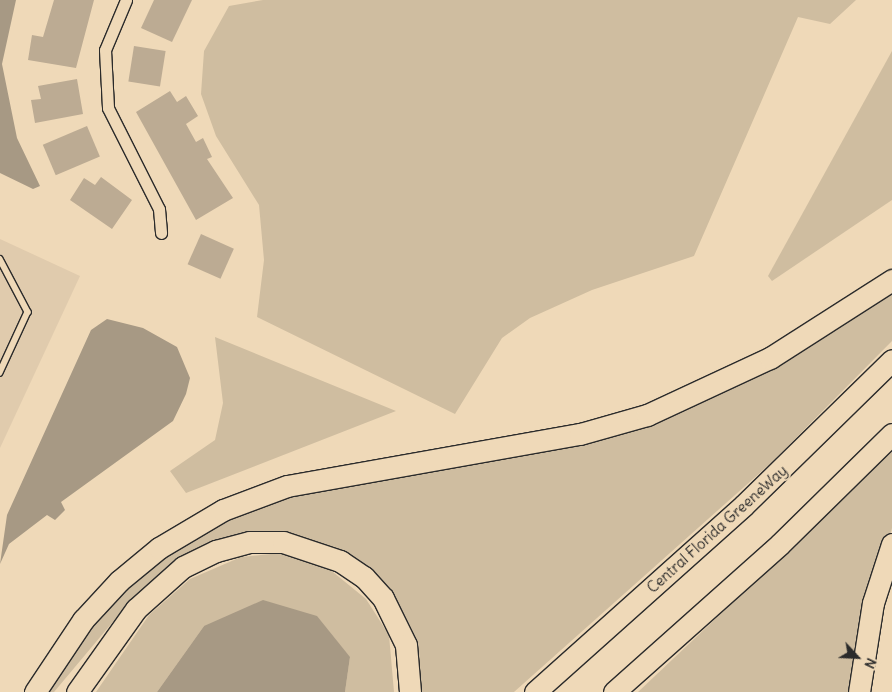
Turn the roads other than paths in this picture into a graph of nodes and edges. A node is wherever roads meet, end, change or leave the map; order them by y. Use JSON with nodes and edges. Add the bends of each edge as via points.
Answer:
{"nodes":[{"id":1,"x":126,"y":0,"type":"edge"},
{"id":2,"x":161,"y":233,"type":"dead end"},
{"id":3,"x":0,"y":259,"type":"edge"},
{"id":4,"x":892,"y":280,"type":"edge"},
{"id":5,"x":892,"y":360,"type":"edge"},
{"id":6,"x":0,"y":373,"type":"edge"},
{"id":7,"x":892,"y":434,"type":"edge"},
{"id":8,"x":892,"y":544,"type":"edge"},
{"id":9,"x":35,"y":692,"type":"edge"},
{"id":10,"x":77,"y":692,"type":"edge"},
{"id":11,"x":410,"y":692,"type":"edge"},
{"id":12,"x":535,"y":692,"type":"edge"},
{"id":13,"x":614,"y":692,"type":"edge"},
{"id":14,"x":859,"y":692,"type":"edge"}],
"edges":[{"from":1,"to":2,"type":"street","via":[[105,50],[108,108],[159,209]]},
{"from":3,"to":6,"type":"lane","via":[[28,312]]},
{"from":4,"to":9,"type":"highway","via":[[770,358],[647,415],[580,434],[287,486],[223,510],[159,548],[119,581],[83,620]]},
{"from":5,"to":12,"type":"highway","name":"Central Florida GreeneWay","via":[[738,511]]},
{"from":7,"to":13,"type":"highway","via":[[780,544]]},
{"from":8,"to":14,"type":"highway","via":[[874,603]]},
{"from":10,"to":11,"type":"highway","via":[[130,616],[183,567],[216,550],[275,542],[308,547],[364,577],[383,598],[406,644]]}]}
